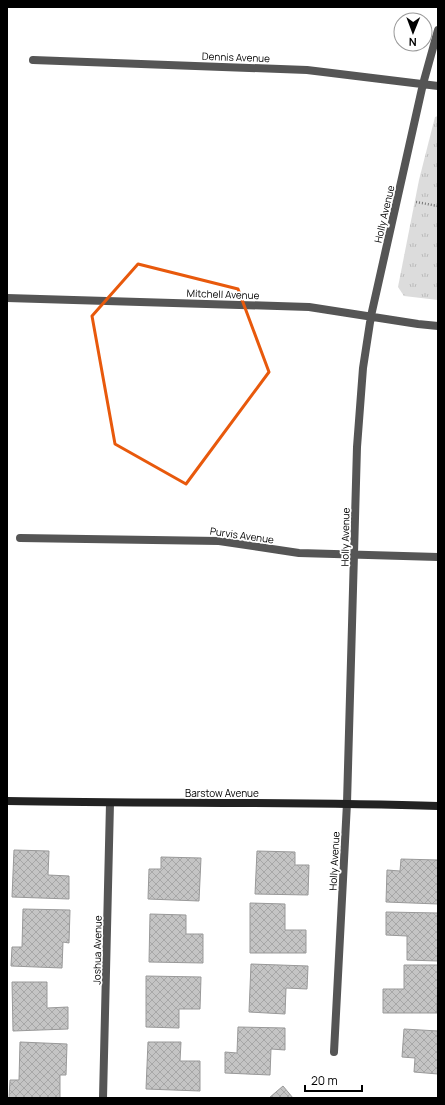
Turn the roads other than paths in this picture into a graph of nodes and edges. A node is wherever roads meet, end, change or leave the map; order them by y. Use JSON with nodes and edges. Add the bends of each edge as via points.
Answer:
{"nodes":[{"id":1,"x":438,"y":30,"type":"edge"},
{"id":2,"x":33,"y":60,"type":"dead end"},
{"id":3,"x":423,"y":84,"type":"junction"},
{"id":4,"x":438,"y":86,"type":"edge"},
{"id":5,"x":7,"y":298,"type":"edge"},
{"id":6,"x":371,"y":316,"type":"junction"},
{"id":7,"x":438,"y":326,"type":"edge"},
{"id":8,"x":20,"y":538,"type":"dead end"},
{"id":9,"x":354,"y":555,"type":"junction"},
{"id":10,"x":438,"y":557,"type":"edge"},
{"id":11,"x":7,"y":801,"type":"edge"},
{"id":12,"x":110,"y":803,"type":"junction"},
{"id":13,"x":347,"y":803,"type":"junction"},
{"id":14,"x":438,"y":806,"type":"edge"},
{"id":15,"x":334,"y":1052,"type":"dead end"},
{"id":16,"x":103,"y":1098,"type":"edge"}],
"edges":[{"from":1,"to":3,"type":"street","name":"Holly Avenue"},
{"from":2,"to":3,"type":"street","name":"Dennis Avenue","via":[[307,70]]},
{"from":3,"to":4,"type":"street","name":"Dennis Avenue"},
{"from":3,"to":6,"type":"street","name":"Holly Avenue"},
{"from":5,"to":6,"type":"street","name":"Mitchell Avenue","via":[[302,306]]},
{"from":6,"to":7,"type":"street","name":"Mitchell Avenue"},
{"from":6,"to":9,"type":"street","name":"Holly Avenue","via":[[363,368],[357,447]]},
{"from":8,"to":9,"type":"street","name":"Purvis Avenue","via":[[219,541],[299,553]]},
{"from":9,"to":10,"type":"street","name":"Purvis Avenue"},
{"from":9,"to":13,"type":"street","name":"Holly Avenue"},
{"from":11,"to":12,"type":"street","name":"Barstow Avenue"},
{"from":12,"to":13,"type":"street","name":"Barstow Avenue"},
{"from":12,"to":16,"type":"street","name":"Joshua Avenue"},
{"from":13,"to":14,"type":"street","name":"Barstow Avenue"},
{"from":13,"to":15,"type":"street","name":"Holly Avenue"}]}
